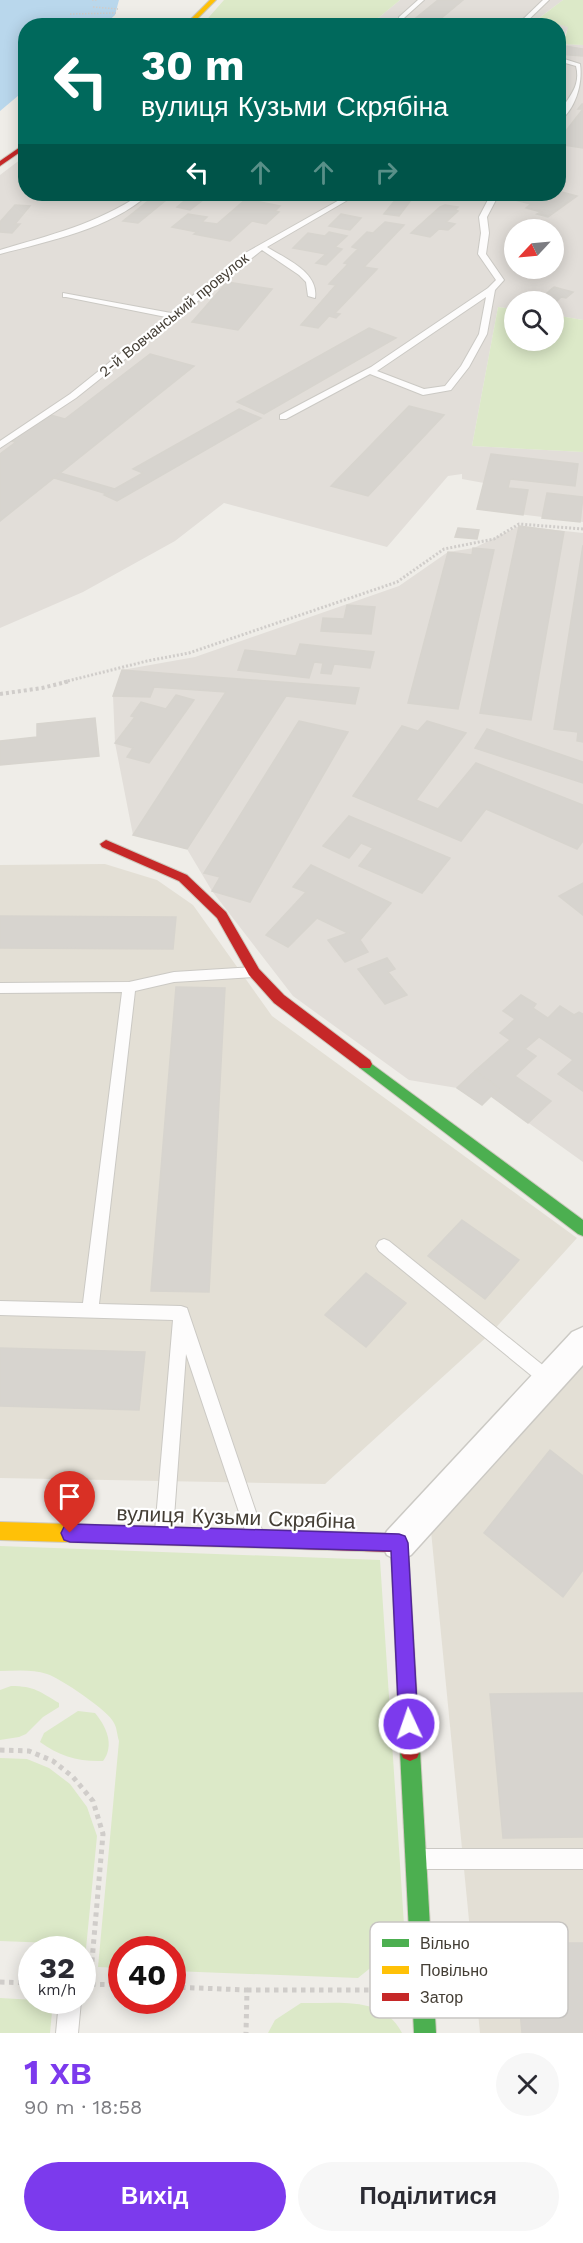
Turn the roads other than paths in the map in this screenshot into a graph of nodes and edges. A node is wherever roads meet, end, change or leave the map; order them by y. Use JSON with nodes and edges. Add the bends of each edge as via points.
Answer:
{"nodes":[{"id":1,"x":213,"y":0,"type":"edge"},
{"id":2,"x":421,"y":0,"type":"edge"},
{"id":3,"x":546,"y":0,"type":"edge"},
{"id":4,"x":196,"y":18,"type":"edge"},
{"id":5,"x":401,"y":18,"type":"edge"},
{"id":6,"x":527,"y":18,"type":"edge"},
{"id":7,"x":566,"y":61,"type":"edge"},
{"id":8,"x":566,"y":110,"type":"edge"},
{"id":9,"x":18,"y":151,"type":"edge"},
{"id":10,"x":0,"y":164,"type":"edge"},
{"id":11,"x":135,"y":201,"type":"edge"},
{"id":12,"x":342,"y":201,"type":"edge"},
{"id":13,"x":492,"y":201,"type":"edge"},
{"id":14,"x":262,"y":247,"type":"junction"},
{"id":15,"x":0,"y":252,"type":"edge"},
{"id":16,"x":492,"y":290,"type":"junction"},
{"id":17,"x":66,"y":295,"type":"dead end"},
{"id":18,"x":312,"y":296,"type":"dead end"},
{"id":19,"x":172,"y":316,"type":"junction"},
{"id":20,"x":369,"y":371,"type":"junction"},
{"id":21,"x":284,"y":417,"type":"dead end"},
{"id":22,"x":0,"y":445,"type":"edge"},
{"id":23,"x":106,"y":844,"type":"dead end"},
{"id":24,"x":254,"y":972,"type":"junction"},
{"id":25,"x":129,"y":987,"type":"junction"},
{"id":26,"x":0,"y":988,"type":"edge"},
{"id":27,"x":583,"y":1229,"type":"edge"},
{"id":28,"x":384,"y":1246,"type":"dead end"},
{"id":29,"x":0,"y":1308,"type":"edge"},
{"id":30,"x":90,"y":1310,"type":"junction"},
{"id":31,"x":181,"y":1313,"type":"junction"},
{"id":32,"x":583,"y":1342,"type":"edge"},
{"id":33,"x":549,"y":1380,"type":"junction"},
{"id":34,"x":0,"y":1532,"type":"edge"},
{"id":35,"x":163,"y":1536,"type":"junction"},
{"id":36,"x":255,"y":1539,"type":"junction"},
{"id":37,"x":399,"y":1543,"type":"junction"},
{"id":38,"x":583,"y":1859,"type":"edge"},
{"id":39,"x":416,"y":1860,"type":"junction"},
{"id":40,"x":419,"y":1922,"type":"edge"},
{"id":41,"x":69,"y":2014,"type":"edge"},
{"id":42,"x":424,"y":2018,"type":"edge"},
{"id":43,"x":67,"y":2033,"type":"edge"},
{"id":44,"x":425,"y":2033,"type":"edge"}],
"edges":[{"from":1,"to":4,"type":"street"},
{"from":2,"to":5,"type":"lane"},
{"from":3,"to":6,"type":"lane"},
{"from":7,"to":8,"type":"lane","via":[[578,65],[582,74],[577,96]]},
{"from":9,"to":10,"type":"street"},
{"from":11,"to":15,"type":"lane","via":[[91,225]]},
{"from":12,"to":14,"type":"lane","name":"2-й Вовчанський провулок"},
{"from":13,"to":16,"type":"lane","via":[[483,218],[482,254],[500,280]]},
{"from":14,"to":18,"type":"lane","via":[[302,273],[310,281]]},
{"from":14,"to":19,"type":"lane","name":"2-й Вовчанський провулок"},
{"from":16,"to":20,"type":"lane"},
{"from":16,"to":20,"type":"lane","via":[[483,334],[448,388],[423,392]]},
{"from":17,"to":19,"type":"lane"},
{"from":19,"to":22,"type":"lane","name":"2-й Вовчанський провулок","via":[[73,396]]},
{"from":20,"to":21,"type":"lane"},
{"from":23,"to":24,"type":"street","via":[[183,878],[222,915]]},
{"from":24,"to":25,"type":"lane","via":[[174,977]]},
{"from":24,"to":27,"type":"street","via":[[279,999]]},
{"from":25,"to":26,"type":"lane"},
{"from":25,"to":30,"type":"lane"},
{"from":28,"to":33,"type":"lane"},
{"from":29,"to":30,"type":"lane"},
{"from":30,"to":31,"type":"lane"},
{"from":31,"to":35,"type":"lane"},
{"from":31,"to":36,"type":"lane"},
{"from":32,"to":33,"type":"street"},
{"from":33,"to":37,"type":"street"},
{"from":34,"to":35,"type":"street","name":"вулиця Кузьми Скрябіна"},
{"from":35,"to":36,"type":"street","name":"вулиця Кузьми Скрябіна"},
{"from":36,"to":37,"type":"street","name":"вулиця Кузьми Скрябіна"},
{"from":37,"to":39,"type":"street"},
{"from":38,"to":39,"type":"lane"},
{"from":39,"to":40,"type":"street"},
{"from":41,"to":43,"type":"lane"},
{"from":42,"to":44,"type":"street"}]}
